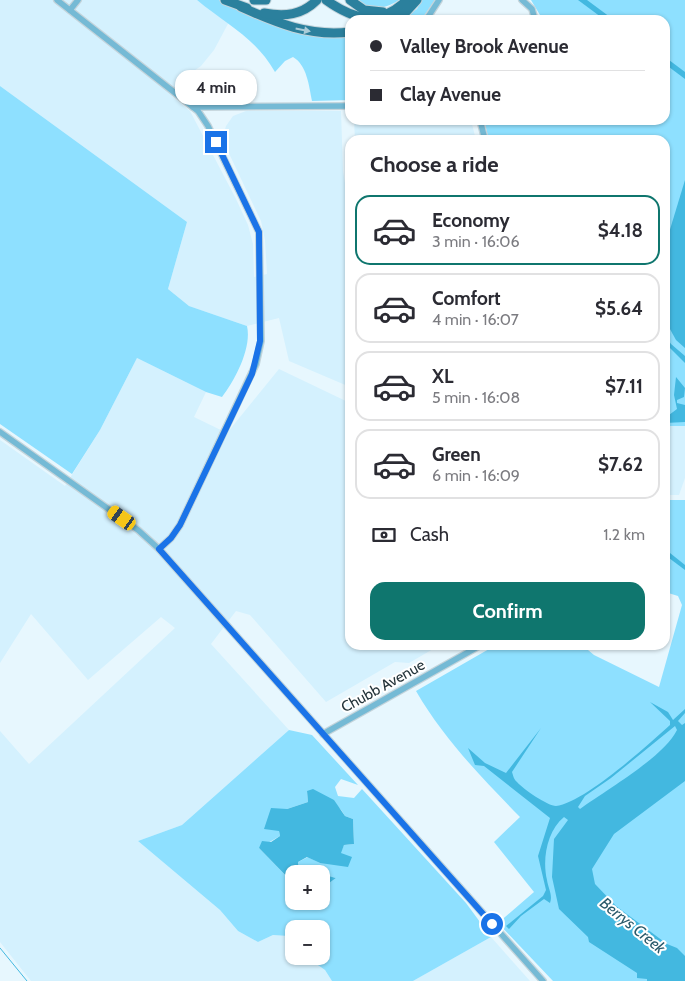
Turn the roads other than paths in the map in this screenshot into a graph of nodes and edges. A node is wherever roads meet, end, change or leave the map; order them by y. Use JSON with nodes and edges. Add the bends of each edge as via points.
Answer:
{"nodes":[{"id":1,"x":57,"y":0,"type":"edge"},
{"id":2,"x":78,"y":0,"type":"edge"},
{"id":3,"x":226,"y":0,"type":"edge"},
{"id":4,"x":254,"y":0,"type":"edge"},
{"id":5,"x":266,"y":0,"type":"edge"},
{"id":6,"x":317,"y":0,"type":"edge"},
{"id":7,"x":326,"y":0,"type":"edge"},
{"id":8,"x":350,"y":0,"type":"edge"},
{"id":9,"x":407,"y":0,"type":"edge"},
{"id":10,"x":417,"y":0,"type":"edge"},
{"id":11,"x":522,"y":0,"type":"edge"},
{"id":12,"x":241,"y":6,"type":"junction"},
{"id":13,"x":397,"y":8,"type":"junction"},
{"id":14,"x":70,"y":10,"type":"junction"},
{"id":15,"x":349,"y":15,"type":"edge"},
{"id":16,"x":381,"y":15,"type":"edge"},
{"id":17,"x":401,"y":15,"type":"edge"},
{"id":18,"x":534,"y":15,"type":"edge"},
{"id":19,"x":345,"y":32,"type":"edge"},
{"id":20,"x":345,"y":106,"type":"edge"},
{"id":21,"x":193,"y":107,"type":"junction"},
{"id":22,"x":0,"y":432,"type":"edge"},
{"id":23,"x":159,"y":549,"type":"junction"},
{"id":24,"x":472,"y":650,"type":"edge"},
{"id":25,"x":323,"y":734,"type":"junction"},
{"id":26,"x":543,"y":981,"type":"edge"}],
"edges":[{"from":1,"to":14,"type":"street"},
{"from":2,"to":14,"type":"street"},
{"from":3,"to":12,"type":"main road"},
{"from":4,"to":5,"type":"main road"},
{"from":6,"to":12,"type":"main road","via":[[305,10],[287,15]]},
{"from":7,"to":15,"type":"main road"},
{"from":8,"to":13,"type":"main road","via":[[371,12]]},
{"from":9,"to":13,"type":"main road"},
{"from":10,"to":17,"type":"main road"},
{"from":11,"to":18,"type":"street"},
{"from":12,"to":19,"type":"main road","one_way":true,"via":[[298,30]]},
{"from":13,"to":16,"type":"main road"},
{"from":14,"to":21,"type":"street"},
{"from":20,"to":21,"type":"street"},
{"from":21,"to":23,"type":"street","via":[[208,126],[259,232],[260,341],[252,374],[180,525]]},
{"from":22,"to":23,"type":"street","via":[[137,529]]},
{"from":23,"to":25,"type":"street"},
{"from":24,"to":25,"type":"street","name":"Chubb Avenue"},
{"from":25,"to":26,"type":"street"}]}
